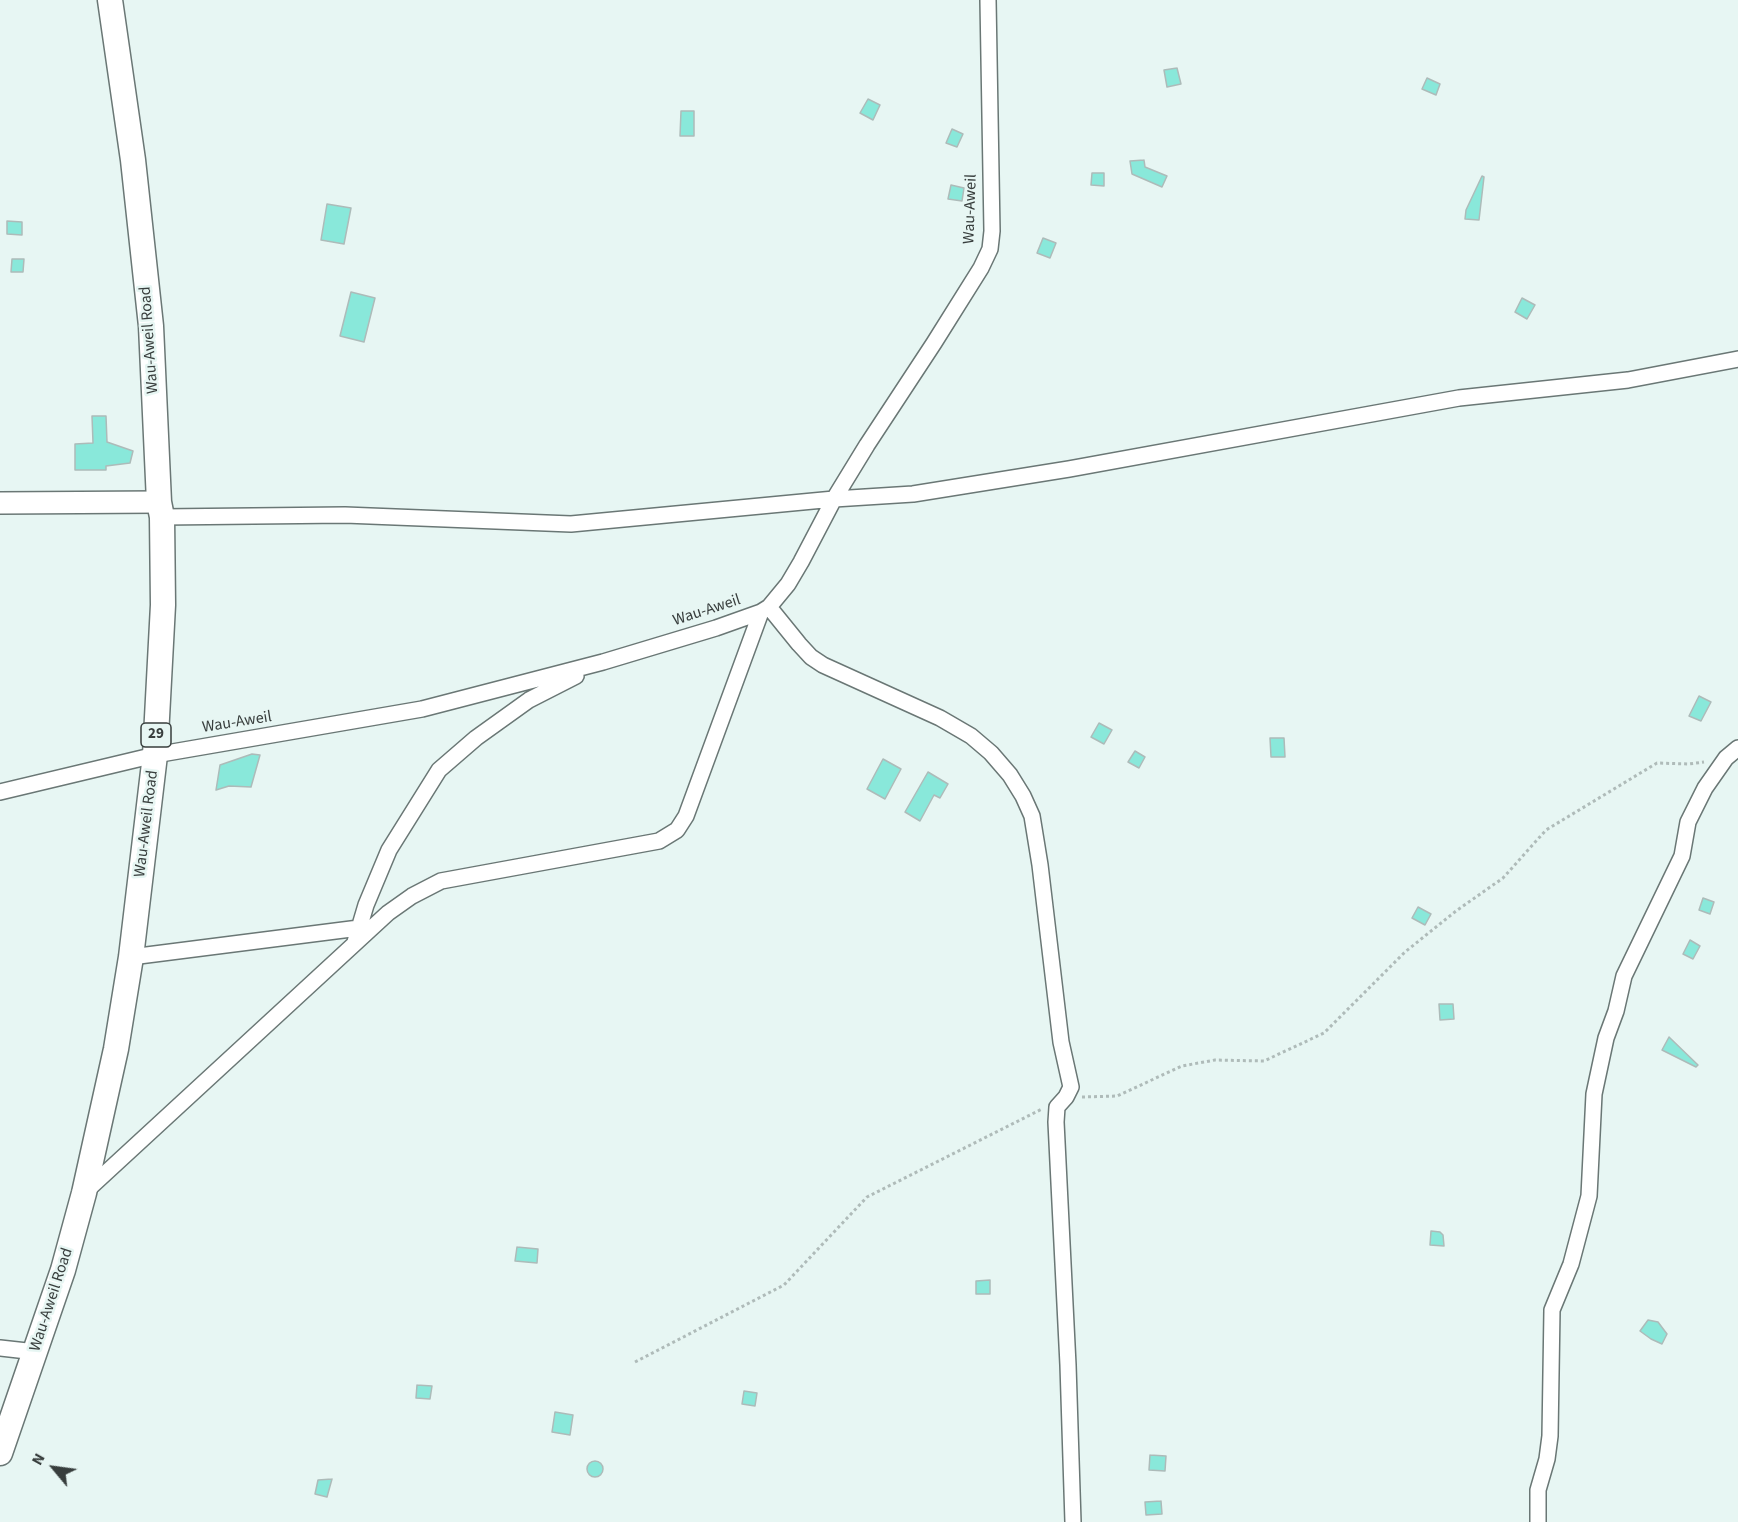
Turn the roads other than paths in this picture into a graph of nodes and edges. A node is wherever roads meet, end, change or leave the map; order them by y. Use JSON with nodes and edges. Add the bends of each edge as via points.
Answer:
{"nodes":[{"id":1,"x":110,"y":0,"type":"edge"},
{"id":2,"x":988,"y":0,"type":"edge"},
{"id":3,"x":1738,"y":359,"type":"edge"},
{"id":4,"x":834,"y":499,"type":"junction"},
{"id":5,"x":0,"y":503,"type":"edge"},
{"id":6,"x":160,"y":510,"type":"junction"},
{"id":7,"x":765,"y":610,"type":"junction"},
{"id":8,"x":603,"y":662,"type":"junction"},
{"id":9,"x":1732,"y":753,"type":"edge"},
{"id":10,"x":155,"y":754,"type":"junction"},
{"id":11,"x":0,"y":792,"type":"edge"},
{"id":12,"x":359,"y":928,"type":"junction"},
{"id":13,"x":355,"y":943,"type":"junction"},
{"id":14,"x":131,"y":957,"type":"junction"},
{"id":15,"x":84,"y":1193,"type":"junction"},
{"id":16,"x":0,"y":1348,"type":"edge"},
{"id":17,"x":36,"y":1352,"type":"junction"},
{"id":18,"x":0,"y":1453,"type":"edge"},
{"id":19,"x":1073,"y":1522,"type":"edge"},
{"id":20,"x":1538,"y":1522,"type":"edge"}],
"edges":[{"from":1,"to":6,"type":"main road","name":"Wau-Aweil Road","number":"29","via":[[151,326]]},
{"from":2,"to":4,"type":"street","name":"Wau-Aweil","via":[[990,249]]},
{"from":3,"to":4,"type":"street","via":[[1628,380],[1459,398],[913,494]]},
{"from":4,"to":6,"type":"street","via":[[571,524]]},
{"from":4,"to":7,"type":"street","name":"Wau-Aweil","via":[[788,584]]},
{"from":5,"to":6,"type":"street"},
{"from":6,"to":10,"type":"main road","name":"Wau-Aweil Road","number":"29","via":[[163,605]]},
{"from":7,"to":8,"type":"street","name":"Wau-Aweil"},
{"from":7,"to":13,"type":"street","via":[[686,816],[677,830],[659,841],[441,881],[388,913]]},
{"from":7,"to":19,"type":"street","via":[[823,665],[971,736],[1010,775],[1032,816],[1061,1042],[1071,1087],[1057,1107],[1056,1122]]},
{"from":8,"to":10,"type":"street","name":"Wau-Aweil","via":[[422,709]]},
{"from":8,"to":12,"type":"street","via":[[528,700],[439,770],[389,850]]},
{"from":9,"to":20,"type":"street","via":[[1705,788],[1688,822],[1682,856],[1624,976],[1606,1038],[1594,1094],[1589,1196],[1571,1264],[1552,1310],[1550,1436],[1538,1490]]},
{"from":10,"to":11,"type":"street","name":"Wau-Aweil"},
{"from":10,"to":14,"type":"main road","name":"Wau-Aweil Road","number":"29"},
{"from":12,"to":13,"type":"street"},
{"from":12,"to":14,"type":"street"},
{"from":13,"to":15,"type":"street"},
{"from":14,"to":15,"type":"main road","name":"Wau-Aweil Road","number":"29","via":[[116,1049]]},
{"from":15,"to":17,"type":"main road","name":"Wau-Aweil Road","number":"29"},
{"from":16,"to":17,"type":"street"},
{"from":17,"to":18,"type":"main road","name":"Wau-Aweil Road","number":"29"}]}
